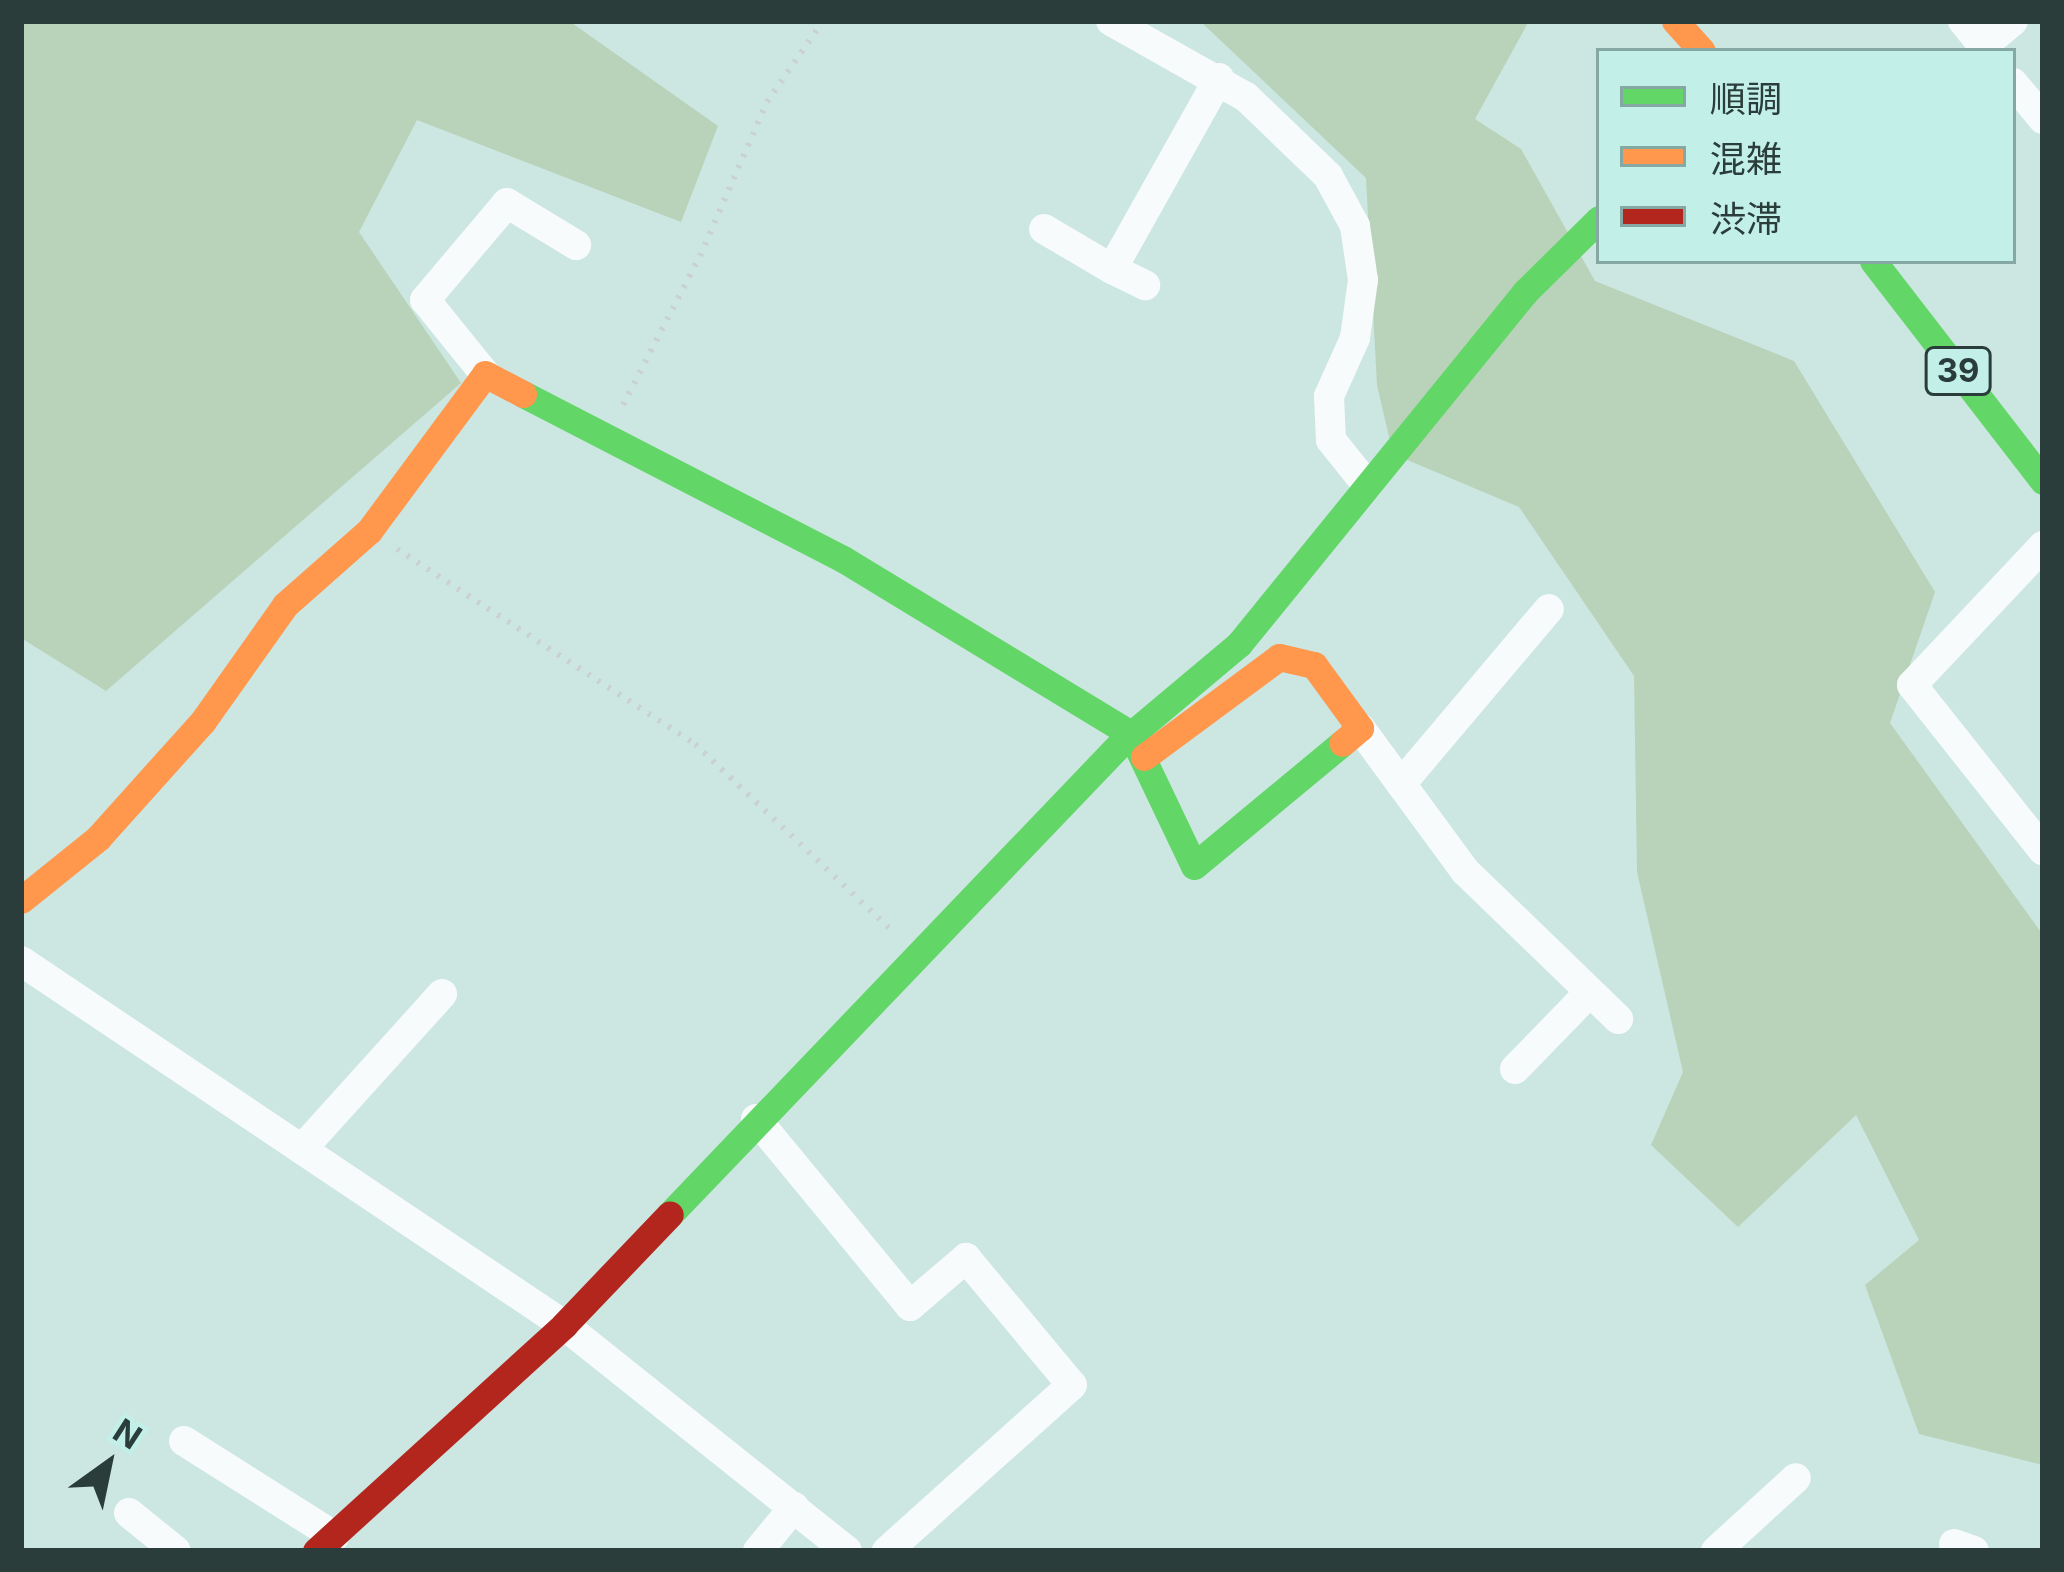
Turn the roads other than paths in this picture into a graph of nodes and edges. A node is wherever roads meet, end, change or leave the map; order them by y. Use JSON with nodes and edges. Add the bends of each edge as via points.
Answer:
{"nodes":[{"id":1,"x":1112,"y":21,"type":"edge"},
{"id":2,"x":1675,"y":21,"type":"edge"},
{"id":3,"x":2013,"y":21,"type":"edge"},
{"id":4,"x":1978,"y":39,"type":"edge"},
{"id":5,"x":1699,"y":48,"type":"edge"},
{"id":6,"x":1219,"y":78,"type":"junction"},
{"id":7,"x":2016,"y":86,"type":"edge"},
{"id":8,"x":2043,"y":119,"type":"edge"},
{"id":9,"x":1596,"y":222,"type":"edge"},
{"id":10,"x":1045,"y":230,"type":"dead end"},
{"id":11,"x":576,"y":244,"type":"dead end"},
{"id":12,"x":1875,"y":264,"type":"edge"},
{"id":13,"x":1112,"y":269,"type":"junction"},
{"id":14,"x":1145,"y":285,"type":"dead end"},
{"id":15,"x":485,"y":374,"type":"junction"},
{"id":16,"x":2043,"y":481,"type":"edge"},
{"id":17,"x":1367,"y":485,"type":"junction"},
{"id":18,"x":2043,"y":546,"type":"edge"},
{"id":19,"x":1549,"y":609,"type":"dead end"},
{"id":20,"x":1360,"y":728,"type":"junction"},
{"id":21,"x":1137,"y":746,"type":"junction"},
{"id":22,"x":1401,"y":784,"type":"junction"},
{"id":23,"x":2043,"y":850,"type":"edge"},
{"id":24,"x":21,"y":900,"type":"edge"},
{"id":25,"x":21,"y":961,"type":"edge"},
{"id":26,"x":1590,"y":992,"type":"junction"},
{"id":27,"x":442,"y":994,"type":"dead end"},
{"id":28,"x":1618,"y":1019,"type":"dead end"},
{"id":29,"x":1515,"y":1069,"type":"dead end"},
{"id":30,"x":756,"y":1119,"type":"junction"},
{"id":31,"x":302,"y":1149,"type":"junction"},
{"id":32,"x":564,"y":1325,"type":"junction"},
{"id":33,"x":184,"y":1441,"type":"dead end"},
{"id":34,"x":1796,"y":1478,"type":"dead end"},
{"id":35,"x":794,"y":1507,"type":"junction"},
{"id":36,"x":129,"y":1513,"type":"dead end"},
{"id":37,"x":325,"y":1543,"type":"edge"},
{"id":38,"x":176,"y":1551,"type":"edge"},
{"id":39,"x":758,"y":1551,"type":"edge"},
{"id":40,"x":848,"y":1551,"type":"edge"},
{"id":41,"x":887,"y":1551,"type":"edge"},
{"id":42,"x":1715,"y":1551,"type":"edge"}],
"edges":[{"from":1,"to":6,"type":"street"},
{"from":2,"to":5,"type":"street"},
{"from":3,"to":4,"type":"street"},
{"from":6,"to":13,"type":"street"},
{"from":6,"to":17,"type":"street","via":[[1289,133],[1328,176],[1355,226],[1363,280],[1355,338],[1329,396],[1330,440]]},
{"from":7,"to":8,"type":"street"},
{"from":9,"to":17,"type":"street","via":[[1525,292]]},
{"from":10,"to":13,"type":"street"},
{"from":11,"to":15,"type":"street","via":[[507,203],[425,300]]},
{"from":12,"to":16,"type":"street","number":"39"},
{"from":13,"to":14,"type":"street"},
{"from":15,"to":21,"type":"street","via":[[843,559]]},
{"from":15,"to":24,"type":"street","via":[[369,531],[285,605],[203,721],[98,838]]},
{"from":17,"to":21,"type":"street","via":[[1239,644]]},
{"from":18,"to":23,"type":"street","via":[[1912,686]]},
{"from":19,"to":22,"type":"street"},
{"from":20,"to":21,"type":"street","via":[[1314,664],[1279,657]]},
{"from":20,"to":21,"type":"street","via":[[1194,866]]},
{"from":20,"to":22,"type":"street"},
{"from":21,"to":30,"type":"street"},
{"from":22,"to":26,"type":"street","via":[[1466,871]]},
{"from":25,"to":31,"type":"street"},
{"from":26,"to":28,"type":"street"},
{"from":26,"to":29,"type":"street"},
{"from":27,"to":31,"type":"street"},
{"from":30,"to":32,"type":"street"},
{"from":30,"to":41,"type":"street","via":[[910,1306],[966,1258],[1072,1385]]},
{"from":31,"to":32,"type":"street"},
{"from":32,"to":35,"type":"street"},
{"from":32,"to":37,"type":"street"},
{"from":33,"to":37,"type":"street"},
{"from":34,"to":42,"type":"street"},
{"from":35,"to":39,"type":"street"},
{"from":35,"to":40,"type":"street"},
{"from":36,"to":38,"type":"street"}]}
